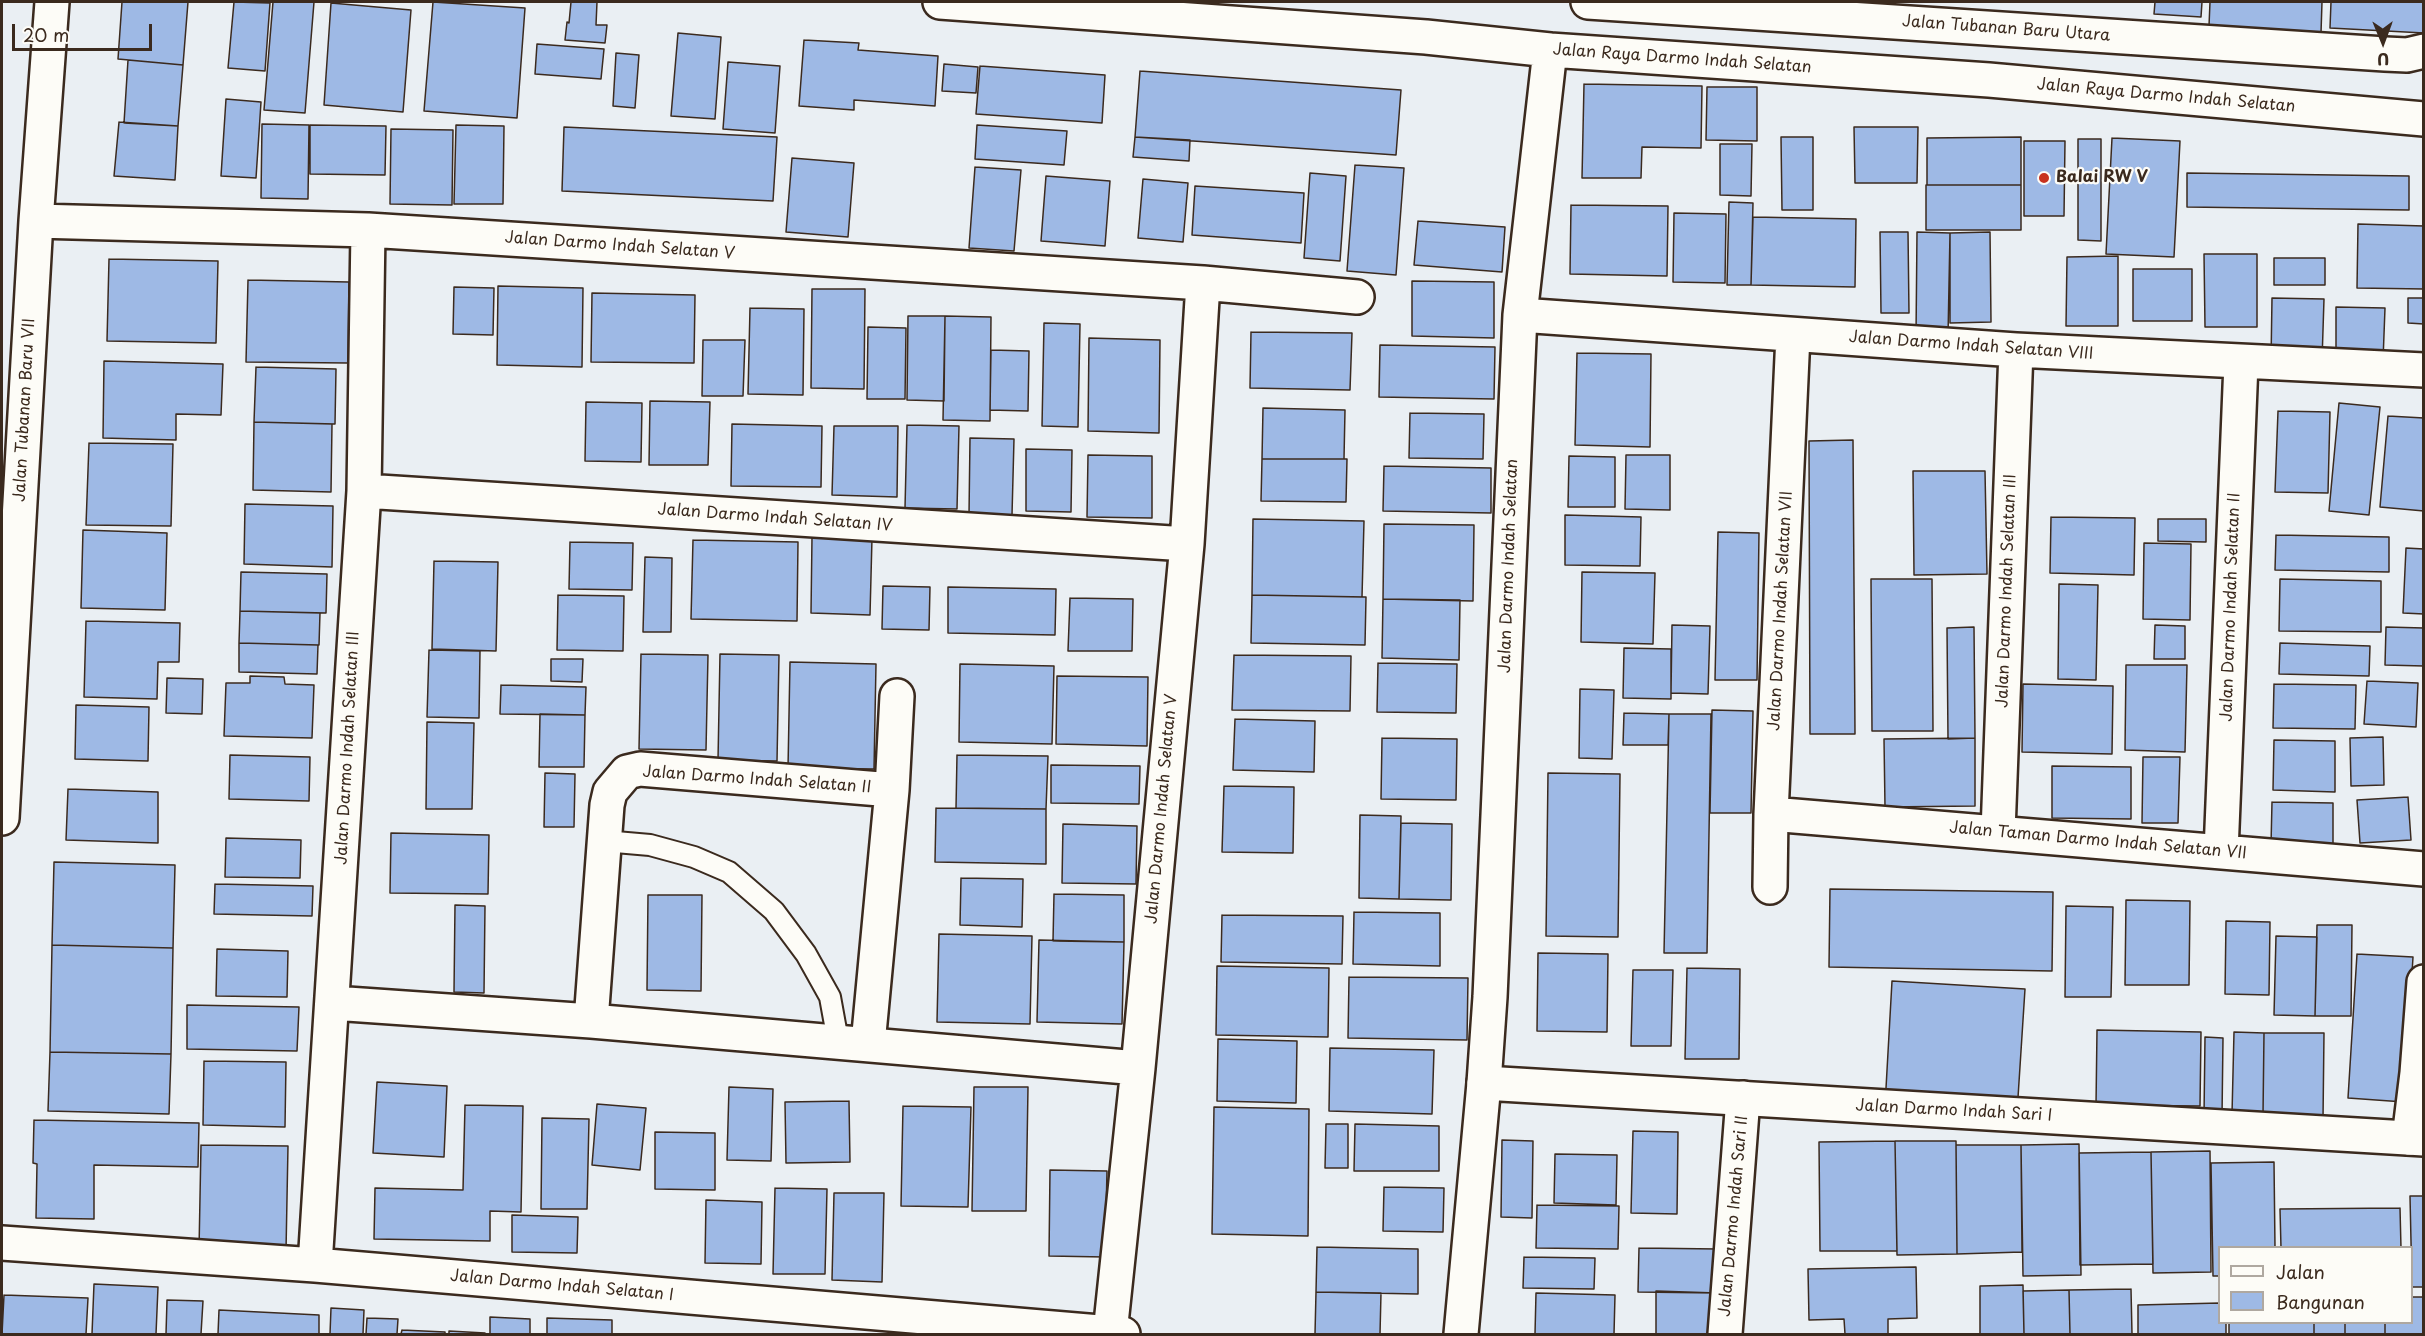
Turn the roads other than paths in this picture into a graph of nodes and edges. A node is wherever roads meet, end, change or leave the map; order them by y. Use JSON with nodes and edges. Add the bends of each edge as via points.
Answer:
{"nodes":[{"id":1,"x":52,"y":2,"type":"edge"},
{"id":2,"x":940,"y":2,"type":"edge"},
{"id":3,"x":1588,"y":2,"type":"edge"},
{"id":4,"x":1550,"y":50,"type":"junction"},
{"id":5,"x":2424,"y":51,"type":"edge"},
{"id":6,"x":2424,"y":119,"type":"edge"},
{"id":7,"x":36,"y":221,"type":"junction"},
{"id":8,"x":368,"y":230,"type":"junction"},
{"id":9,"x":1203,"y":283,"type":"junction"},
{"id":10,"x":1357,"y":297,"type":"dead end"},
{"id":11,"x":1520,"y":315,"type":"junction"},
{"id":12,"x":1793,"y":335,"type":"junction"},
{"id":13,"x":2016,"y":350,"type":"junction"},
{"id":14,"x":2241,"y":363,"type":"junction"},
{"id":15,"x":2424,"y":370,"type":"edge"},
{"id":16,"x":364,"y":491,"type":"junction"},
{"id":17,"x":1187,"y":544,"type":"junction"},
{"id":18,"x":897,"y":696,"type":"dead end"},
{"id":19,"x":892,"y":790,"type":"junction"},
{"id":20,"x":1772,"y":814,"type":"junction"},
{"id":21,"x":2,"y":818,"type":"edge"},
{"id":22,"x":1998,"y":831,"type":"junction"},
{"id":23,"x":604,"y":841,"type":"junction"},
{"id":24,"x":2221,"y":852,"type":"junction"},
{"id":25,"x":2424,"y":869,"type":"edge"},
{"id":26,"x":1770,"y":886,"type":"dead end"},
{"id":27,"x":2424,"y":982,"type":"edge"},
{"id":28,"x":333,"y":1003,"type":"junction"},
{"id":29,"x":591,"y":1021,"type":"junction"},
{"id":30,"x":853,"y":1042,"type":"junction"},
{"id":31,"x":1138,"y":1068,"type":"junction"},
{"id":32,"x":1484,"y":1083,"type":"junction"},
{"id":33,"x":1743,"y":1098,"type":"junction"},
{"id":34,"x":2416,"y":1139,"type":"edge"},
{"id":35,"x":2,"y":1243,"type":"edge"},
{"id":36,"x":315,"y":1265,"type":"junction"},
{"id":37,"x":1116,"y":1334,"type":"edge"},
{"id":38,"x":1461,"y":1335,"type":"edge"},
{"id":39,"x":1725,"y":1335,"type":"edge"}],
"edges":[{"from":1,"to":7,"type":"street","name":"Jalan Tubanan Baru VII"},
{"from":2,"to":4,"type":"street","name":"Jalan Raya Darmo Indah Selatan","via":[[1426,37]]},
{"from":3,"to":5,"type":"street","name":"Jalan Tubanan Baru Utara","via":[[2385,54]]},
{"from":4,"to":6,"type":"street","name":"Jalan Raya Darmo Indah Selatan","via":[[1989,80]]},
{"from":4,"to":11,"type":"street","name":"Jalan Darmo Indah Selatan"},
{"from":7,"to":8,"type":"street","name":"Jalan Darmo Indah Selatan V"},
{"from":7,"to":21,"type":"street","name":"Jalan Tubanan Baru VII"},
{"from":8,"to":9,"type":"street","name":"Jalan Darmo Indah Selatan V"},
{"from":8,"to":16,"type":"street","name":"Jalan Darmo Indah Selatan III"},
{"from":9,"to":10,"type":"street","name":"Jalan Darmo Indah Selatan V"},
{"from":9,"to":17,"type":"street","name":"Jalan Darmo Indah Selatan V"},
{"from":11,"to":12,"type":"street","name":"Jalan Darmo Indah Selatan VIII"},
{"from":11,"to":32,"type":"street","name":"Jalan Darmo Indah Selatan"},
{"from":12,"to":13,"type":"street","name":"Jalan Darmo Indah Selatan VIII"},
{"from":12,"to":20,"type":"street","name":"Jalan Darmo Indah Selatan VII"},
{"from":13,"to":14,"type":"street","name":"Jalan Darmo Indah Selatan VIII"},
{"from":13,"to":22,"type":"street","name":"Jalan Darmo Indah Selatan III"},
{"from":14,"to":15,"type":"street","name":"Jalan Darmo Indah Selatan VIII"},
{"from":14,"to":24,"type":"street","name":"Jalan Darmo Indah Selatan II"},
{"from":16,"to":17,"type":"street","name":"Jalan Darmo Indah Selatan IV"},
{"from":16,"to":28,"type":"street","name":"Jalan Darmo Indah Selatan III"},
{"from":17,"to":31,"type":"street","name":"Jalan Darmo Indah Selatan V"},
{"from":18,"to":19,"type":"street","name":"Jalan Darmo Indah Selatan II"},
{"from":19,"to":23,"type":"street","name":"Jalan Darmo Indah Selatan II","via":[[640,769],[627,772],[610,792]]},
{"from":19,"to":30,"type":"street","name":"Jalan Darmo Indah Selatan II"},
{"from":20,"to":22,"type":"street","name":"Jalan Taman Darmo Indah Selatan VII"},
{"from":20,"to":26,"type":"street","name":"Jalan Darmo Indah Selatan VII"},
{"from":22,"to":24,"type":"street","name":"Jalan Taman Darmo Indah Selatan VII"},
{"from":23,"to":29,"type":"street","name":"Jalan Darmo Indah Selatan II"},
{"from":23,"to":30,"type":"lane","via":[[650,845],[729,872],[774,911],[807,954]]},
{"from":24,"to":25,"type":"street","name":"Jalan Taman Darmo Indah Selatan VII"},
{"from":27,"to":34,"type":"street"},
{"from":28,"to":29,"type":"street"},
{"from":28,"to":36,"type":"street","name":"Jalan Darmo Indah Selatan III"},
{"from":29,"to":30,"type":"street"},
{"from":30,"to":31,"type":"street"},
{"from":31,"to":37,"type":"street","name":"Jalan Darmo Indah Selatan V"},
{"from":32,"to":33,"type":"street","name":"Jalan Darmo Indah Sari I"},
{"from":32,"to":38,"type":"street"},
{"from":33,"to":34,"type":"street","name":"Jalan Darmo Indah Sari I"},
{"from":33,"to":39,"type":"street","name":"Jalan Darmo Indah Sari II"},
{"from":35,"to":36,"type":"street","name":"Jalan Darmo Indah Selatan I"},
{"from":36,"to":37,"type":"street","name":"Jalan Darmo Indah Selatan I"}]}
